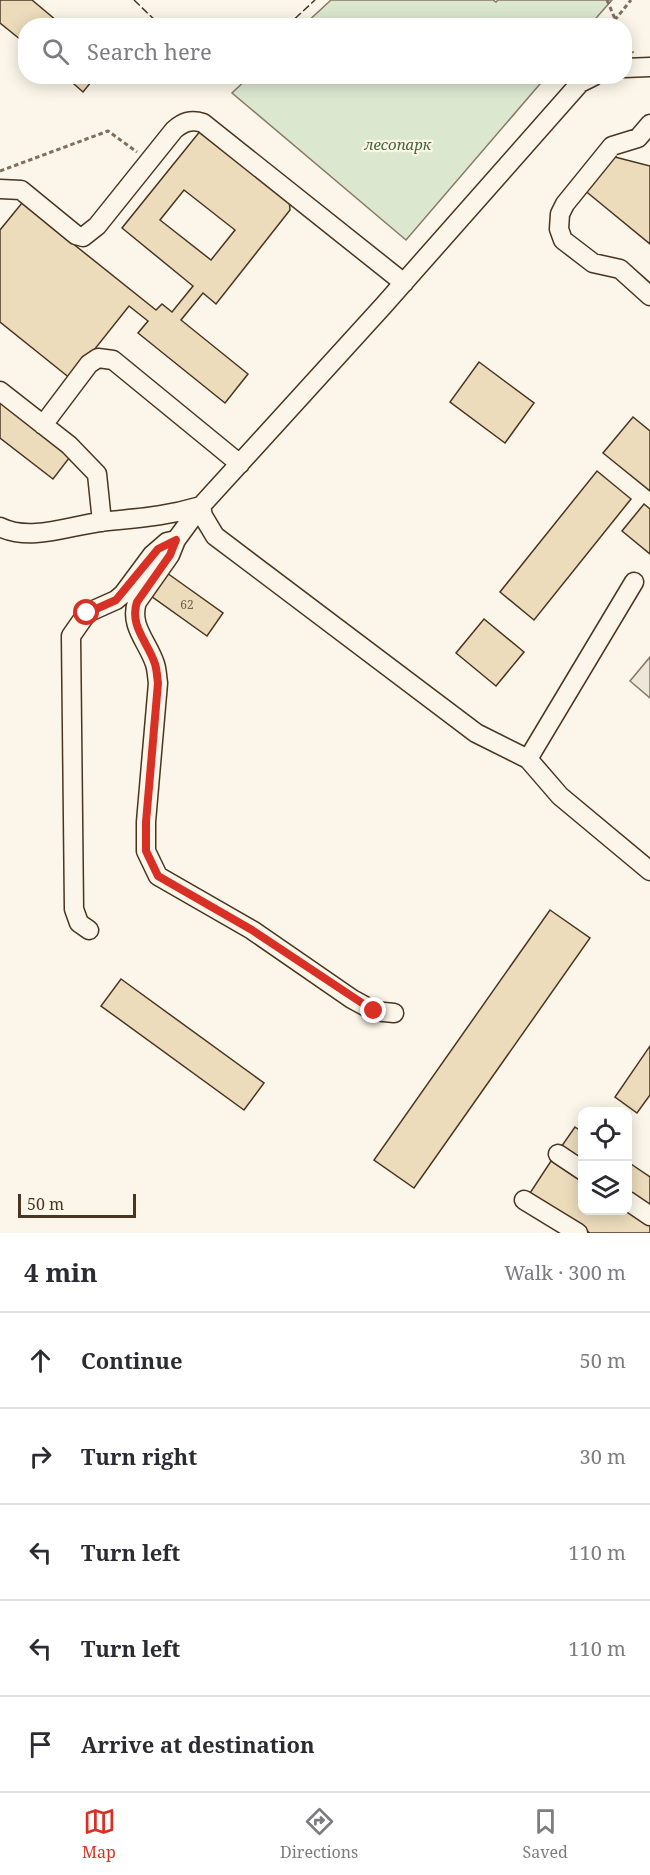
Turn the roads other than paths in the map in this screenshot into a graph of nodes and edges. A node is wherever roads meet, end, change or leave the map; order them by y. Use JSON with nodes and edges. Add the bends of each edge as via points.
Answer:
{"nodes":[{"id":1,"x":650,"y":67,"type":"edge"},
{"id":2,"x":632,"y":68,"type":"edge"},
{"id":3,"x":579,"y":84,"type":"edge"},
{"id":4,"x":650,"y":124,"type":"edge"},
{"id":5,"x":0,"y":189,"type":"edge"},
{"id":6,"x":404,"y":283,"type":"junction"},
{"id":7,"x":650,"y":296,"type":"edge"},
{"id":8,"x":0,"y":391,"type":"edge"},
{"id":9,"x":43,"y":425,"type":"junction"},
{"id":10,"x":240,"y":464,"type":"junction"},
{"id":11,"x":201,"y":506,"type":"junction"},
{"id":12,"x":102,"y":522,"type":"junction"},
{"id":13,"x":0,"y":527,"type":"edge"},
{"id":14,"x":176,"y":540,"type":"junction"},
{"id":15,"x":634,"y":582,"type":"dead end"},
{"id":16,"x":528,"y":759,"type":"junction"},
{"id":17,"x":650,"y":871,"type":"edge"},
{"id":18,"x":89,"y":930,"type":"dead end"},
{"id":19,"x":394,"y":1013,"type":"dead end"},
{"id":20,"x":558,"y":1154,"type":"dead end"},
{"id":21,"x":578,"y":1167,"type":"edge"},
{"id":22,"x":524,"y":1200,"type":"dead end"},
{"id":23,"x":632,"y":1204,"type":"edge"},
{"id":24,"x":650,"y":1216,"type":"edge"},
{"id":25,"x":578,"y":1233,"type":"edge"}],
"edges":[{"from":1,"to":2,"type":"lane"},
{"from":3,"to":6,"type":"lane"},
{"from":4,"to":7,"type":"lane","via":[[638,138],[612,146],[565,204],[559,229],[563,240],[593,262],[620,269]]},
{"from":5,"to":6,"type":"lane","via":[[21,190],[83,237],[97,226],[148,160],[182,124],[196,121]]},
{"from":6,"to":10,"type":"lane"},
{"from":8,"to":9,"type":"lane"},
{"from":9,"to":10,"type":"lane","via":[[89,364],[105,357]]},
{"from":9,"to":12,"type":"lane","via":[[97,474]]},
{"from":10,"to":11,"type":"lane"},
{"from":11,"to":12,"type":"lane","via":[[168,516]]},
{"from":11,"to":14,"type":"lane"},
{"from":11,"to":16,"type":"lane","via":[[215,536],[470,729]]},
{"from":12,"to":13,"type":"lane","via":[[28,534]]},
{"from":14,"to":18,"type":"lane","via":[[158,549],[116,600],[87,613],[71,636],[74,909],[79,923]]},
{"from":14,"to":19,"type":"lane","via":[[137,602],[134,620],[155,664],[158,683],[146,822],[146,851],[151,865],[171,885],[252,930],[352,999],[374,1011]]},
{"from":15,"to":16,"type":"lane"},
{"from":16,"to":17,"type":"lane","via":[[560,796]]},
{"from":20,"to":21,"type":"lane"},
{"from":22,"to":25,"type":"lane"},
{"from":23,"to":24,"type":"lane"}]}
